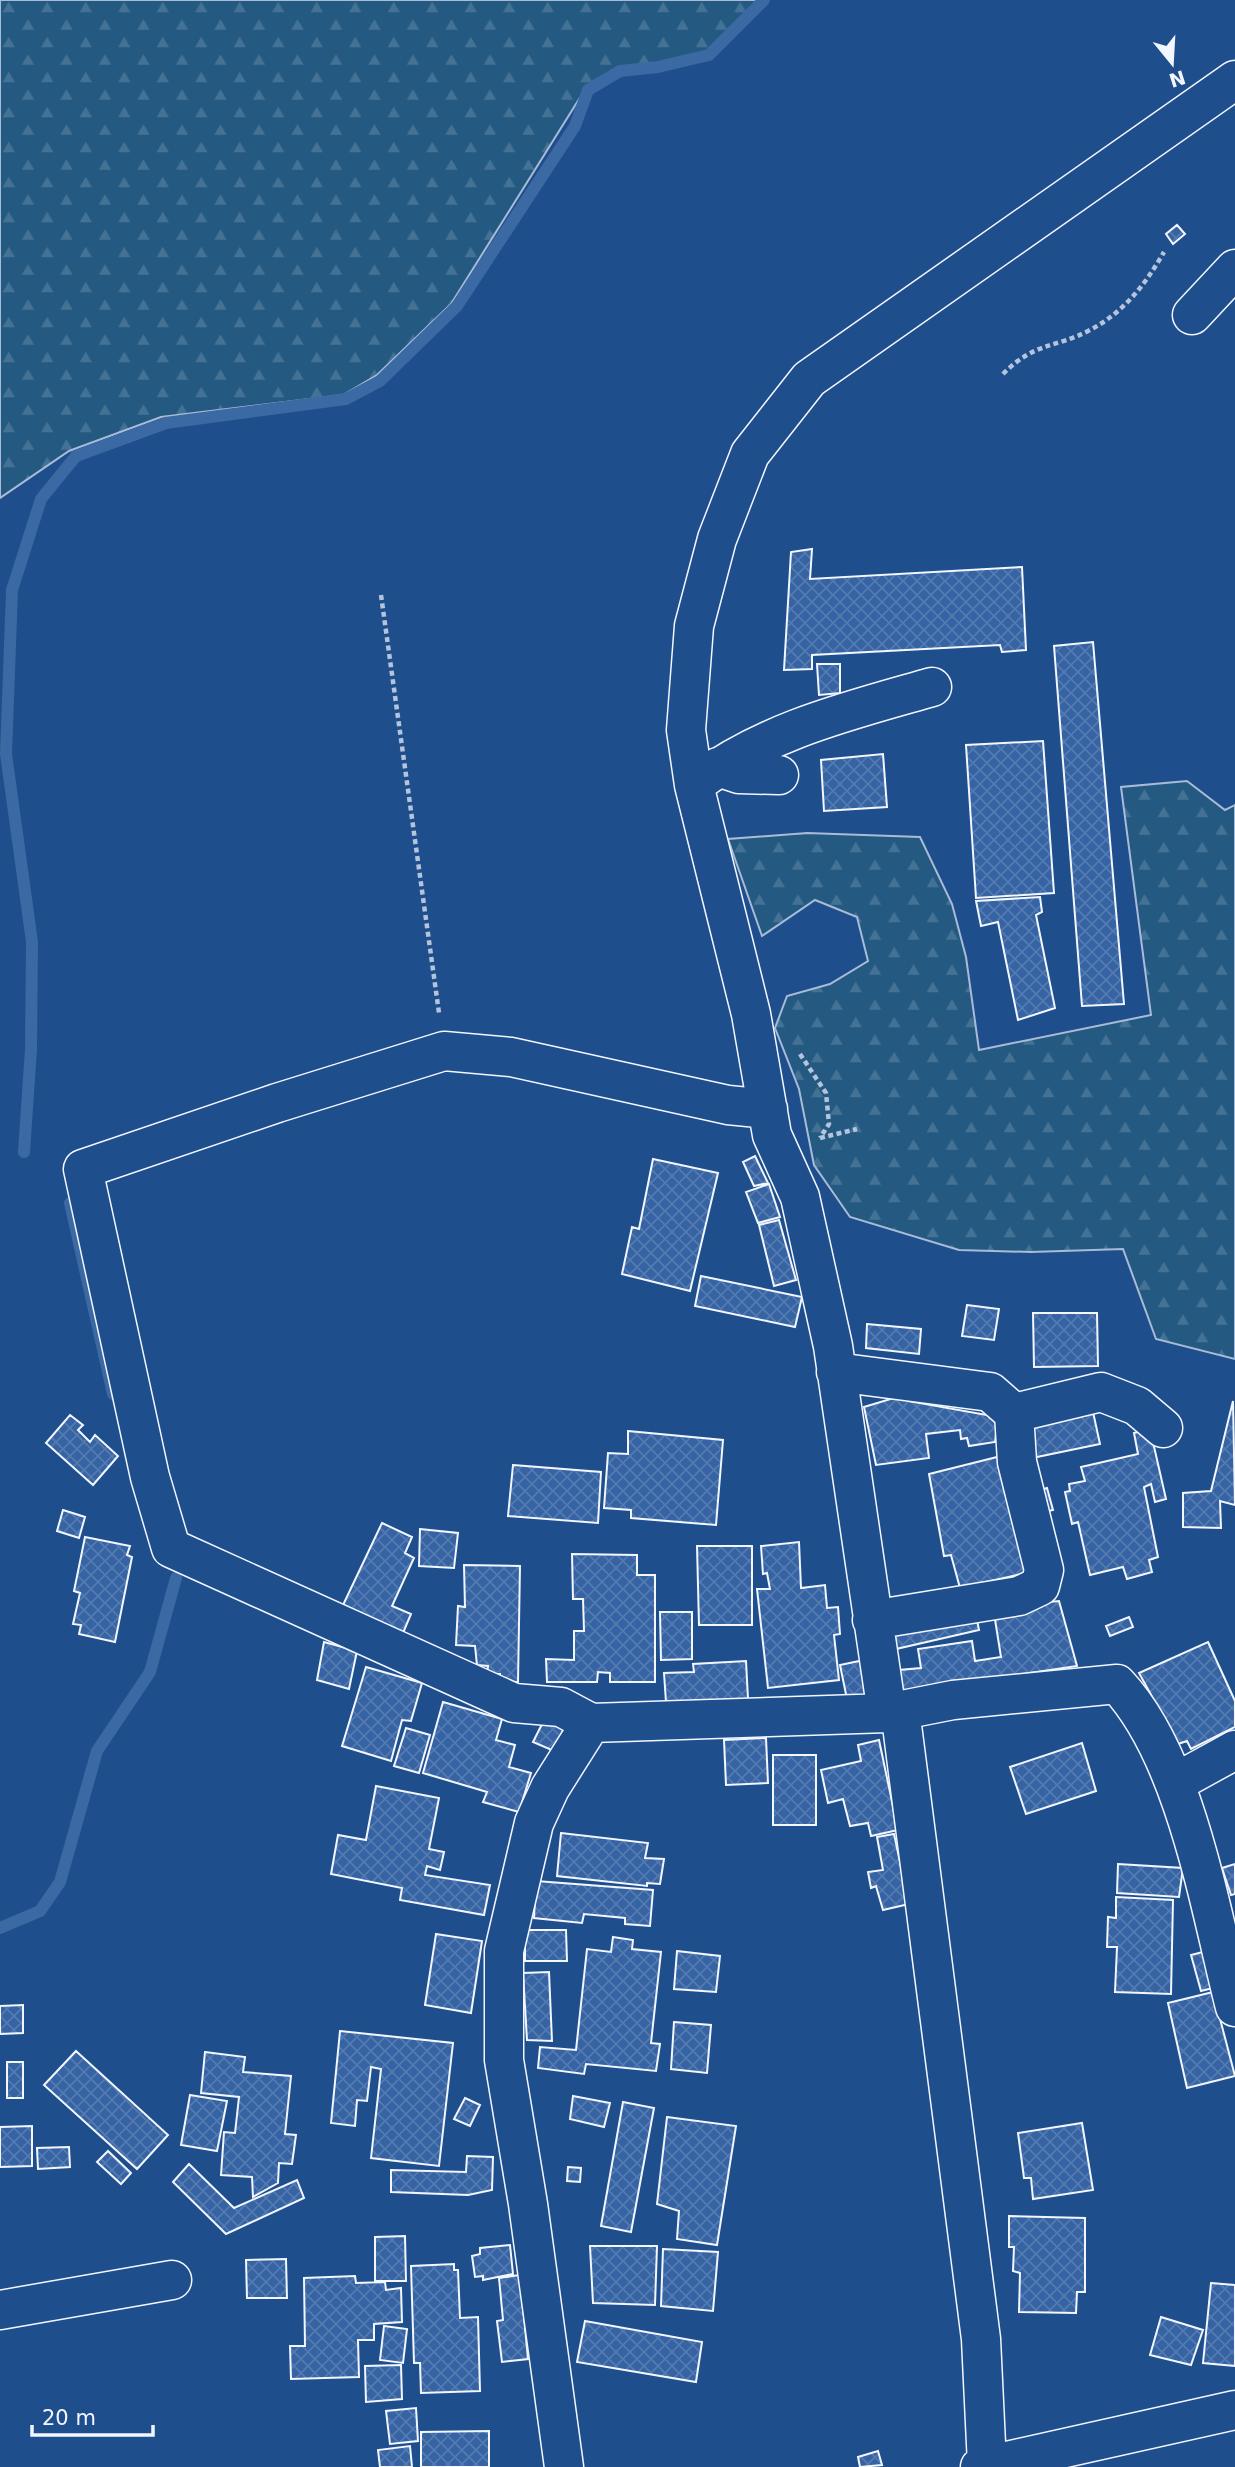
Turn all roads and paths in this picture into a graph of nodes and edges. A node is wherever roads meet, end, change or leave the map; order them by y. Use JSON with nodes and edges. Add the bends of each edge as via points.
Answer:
{"nodes":[{"id":1,"x":1235,"y":80,"type":"edge"},
{"id":2,"x":1164,"y":252,"type":"dead end"},
{"id":3,"x":1235,"y":269,"type":"edge"},
{"id":4,"x":1192,"y":315,"type":"dead end"},
{"id":5,"x":1003,"y":374,"type":"dead end"},
{"id":6,"x":381,"y":594,"type":"dead end"},
{"id":7,"x":932,"y":687,"type":"dead end"},
{"id":8,"x":779,"y":775,"type":"dead end"},
{"id":9,"x":706,"y":776,"type":"junction"},
{"id":10,"x":444,"y":1051,"type":"junction"},
{"id":11,"x":768,"y":1109,"type":"junction"},
{"id":12,"x":836,"y":1371,"type":"junction"},
{"id":13,"x":1014,"y":1413,"type":"junction"},
{"id":14,"x":1163,"y":1428,"type":"dead end"},
{"id":15,"x":872,"y":1620,"type":"junction"},
{"id":16,"x":893,"y":1712,"type":"junction"},
{"id":17,"x":591,"y":1723,"type":"junction"},
{"id":18,"x":1235,"y":1750,"type":"edge"},
{"id":19,"x":1175,"y":1783,"type":"junction"},
{"id":20,"x":1235,"y":2007,"type":"edge"},
{"id":21,"x":172,"y":2280,"type":"dead end"},
{"id":22,"x":0,"y":2310,"type":"edge"},
{"id":23,"x":1235,"y":2410,"type":"edge"},
{"id":24,"x":983,"y":2466,"type":"edge"},
{"id":25,"x":564,"y":2467,"type":"edge"}],
"edges":[{"from":1,"to":9,"type":"street","via":[[809,379],[750,454],[717,539],[694,626],[687,730]]},
{"from":2,"to":5,"type":"path","via":[[1146,284],[1122,309],[1088,331],[1022,355]]},
{"from":3,"to":4,"type":"street"},
{"from":6,"to":10,"type":"path"},
{"from":7,"to":9,"type":"street","via":[[827,716],[756,744]]},
{"from":8,"to":9,"type":"street"},
{"from":9,"to":11,"type":"street"},
{"from":10,"to":11,"type":"street","via":[[511,1057],[728,1105]]},
{"from":10,"to":17,"type":"street","via":[[83,1169],[150,1477],[171,1548],[514,1703],[561,1707]]},
{"from":11,"to":12,"type":"street","via":[[772,1135],[800,1197]]},
{"from":12,"to":13,"type":"street","via":[[989,1392]]},
{"from":12,"to":15,"type":"street"},
{"from":13,"to":14,"type":"street","via":[[1101,1392],[1137,1406]]},
{"from":13,"to":15,"type":"street","via":[[1017,1462],[1044,1570],[1040,1586],[1019,1596]]},
{"from":15,"to":16,"type":"street"},
{"from":16,"to":17,"type":"street"},
{"from":16,"to":19,"type":"street","via":[[953,1700],[1117,1684],[1134,1702]]},
{"from":16,"to":24,"type":"street","via":[[981,2339]]},
{"from":17,"to":25,"type":"street","via":[[534,1823],[505,1951],[504,2060]]},
{"from":18,"to":19,"type":"street"},
{"from":19,"to":20,"type":"street"},
{"from":21,"to":22,"type":"street"},
{"from":23,"to":24,"type":"street"}]}
